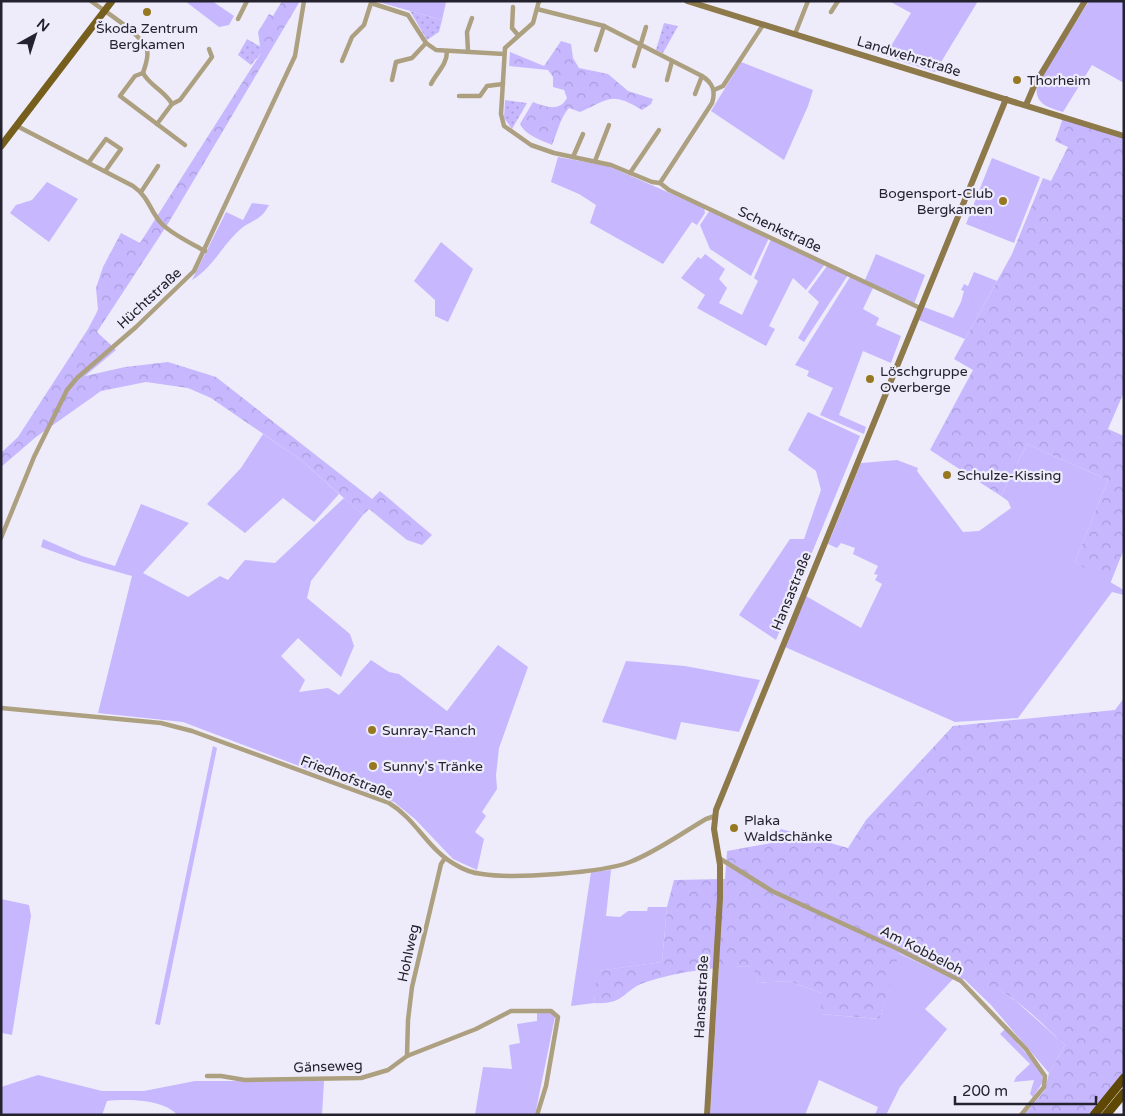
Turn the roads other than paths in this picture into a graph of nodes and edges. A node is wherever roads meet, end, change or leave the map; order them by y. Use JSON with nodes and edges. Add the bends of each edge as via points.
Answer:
{"nodes":[{"id":1,"x":91,"y":1,"type":"edge"},
{"id":2,"x":112,"y":1,"type":"edge"},
{"id":3,"x":247,"y":1,"type":"edge"},
{"id":4,"x":304,"y":1,"type":"edge"},
{"id":5,"x":539,"y":1,"type":"edge"},
{"id":6,"x":687,"y":1,"type":"edge"},
{"id":7,"x":808,"y":1,"type":"edge"},
{"id":8,"x":838,"y":1,"type":"edge"},
{"id":9,"x":1085,"y":1,"type":"edge"},
{"id":10,"x":513,"y":7,"type":"dead end"},
{"id":11,"x":537,"y":10,"type":"junction"},
{"id":12,"x":104,"y":11,"type":"junction"},
{"id":13,"x":831,"y":12,"type":"dead end"},
{"id":14,"x":472,"y":18,"type":"dead end"},
{"id":15,"x":238,"y":19,"type":"dead end"},
{"id":16,"x":763,"y":25,"type":"junction"},
{"id":17,"x":604,"y":26,"type":"junction"},
{"id":18,"x":646,"y":27,"type":"dead end"},
{"id":19,"x":795,"y":34,"type":"junction"},
{"id":20,"x":518,"y":36,"type":"junction"},
{"id":21,"x":426,"y":43,"type":"junction"},
{"id":22,"x":640,"y":45,"type":"junction"},
{"id":23,"x":210,"y":49,"type":"dead end"},
{"id":24,"x":596,"y":50,"type":"dead end"},
{"id":25,"x":447,"y":52,"type":"junction"},
{"id":26,"x":468,"y":52,"type":"junction"},
{"id":27,"x":504,"y":54,"type":"junction"},
{"id":28,"x":672,"y":61,"type":"junction"},
{"id":29,"x":342,"y":62,"type":"dead end"},
{"id":30,"x":634,"y":66,"type":"dead end"},
{"id":31,"x":142,"y":73,"type":"junction"},
{"id":32,"x":702,"y":76,"type":"junction"},
{"id":33,"x":392,"y":80,"type":"dead end"},
{"id":34,"x":666,"y":80,"type":"dead end"},
{"id":35,"x":431,"y":84,"type":"dead end"},
{"id":36,"x":503,"y":84,"type":"junction"},
{"id":37,"x":714,"y":90,"type":"junction"},
{"id":38,"x":695,"y":94,"type":"dead end"},
{"id":39,"x":459,"y":96,"type":"dead end"},
{"id":40,"x":1006,"y":99,"type":"junction"},
{"id":41,"x":172,"y":104,"type":"junction"},
{"id":42,"x":1026,"y":105,"type":"junction"},
{"id":43,"x":157,"y":124,"type":"junction"},
{"id":44,"x":609,"y":125,"type":"dead end"},
{"id":45,"x":17,"y":126,"type":"junction"},
{"id":46,"x":659,"y":130,"type":"dead end"},
{"id":47,"x":583,"y":134,"type":"dead end"},
{"id":48,"x":1124,"y":136,"type":"edge"},
{"id":49,"x":185,"y":144,"type":"dead end"},
{"id":50,"x":1,"y":146,"type":"edge"},
{"id":51,"x":573,"y":157,"type":"junction"},
{"id":52,"x":595,"y":161,"type":"junction"},
{"id":53,"x":89,"y":162,"type":"junction"},
{"id":54,"x":158,"y":166,"type":"dead end"},
{"id":55,"x":106,"y":170,"type":"junction"},
{"id":56,"x":630,"y":173,"type":"junction"},
{"id":57,"x":660,"y":183,"type":"junction"},
{"id":58,"x":141,"y":192,"type":"junction"},
{"id":59,"x":205,"y":251,"type":"junction"},
{"id":60,"x":920,"y":308,"type":"junction"},
{"id":61,"x":1,"y":538,"type":"edge"},
{"id":62,"x":1,"y":708,"type":"edge"},
{"id":63,"x":715,"y":816,"type":"junction"},
{"id":64,"x":445,"y":858,"type":"junction"},
{"id":65,"x":719,"y":858,"type":"junction"},
{"id":66,"x":407,"y":1056,"type":"junction"},
{"id":67,"x":207,"y":1076,"type":"dead end"},
{"id":68,"x":1124,"y":1078,"type":"edge"},
{"id":69,"x":1124,"y":1093,"type":"edge"},
{"id":70,"x":537,"y":1115,"type":"edge"},
{"id":71,"x":707,"y":1115,"type":"edge"},
{"id":72,"x":1021,"y":1115,"type":"edge"},
{"id":73,"x":1094,"y":1115,"type":"edge"},
{"id":74,"x":1106,"y":1115,"type":"edge"}],
"edges":[{"from":1,"to":12,"type":"street"},
{"from":2,"to":12,"type":"main road"},
{"from":3,"to":15,"type":"street"},
{"from":4,"to":59,"type":"street","name":"Hüchtstraße","via":[[295,56]]},
{"from":5,"to":11,"type":"street"},
{"from":6,"to":16,"type":"street","name":"Landwehrstraße"},
{"from":7,"to":19,"type":"street"},
{"from":8,"to":13,"type":"street"},
{"from":9,"to":42,"type":"street","via":[[1035,84]]},
{"from":10,"to":20,"type":"street","via":[[512,28]]},
{"from":11,"to":17,"type":"street"},
{"from":11,"to":20,"type":"street","via":[[533,23]]},
{"from":12,"to":31,"type":"street","via":[[144,45],[147,57]]},
{"from":12,"to":45,"type":"main road"},
{"from":14,"to":26,"type":"street","via":[[467,32]]},
{"from":16,"to":19,"type":"street","name":"Landwehrstraße"},
{"from":16,"to":37,"type":"street","via":[[723,86]]},
{"from":17,"to":22,"type":"street"},
{"from":17,"to":24,"type":"street"},
{"from":18,"to":22,"type":"street"},
{"from":19,"to":40,"type":"street","name":"Landwehrstraße"},
{"from":20,"to":27,"type":"street","via":[[505,48]]},
{"from":21,"to":25,"type":"street"},
{"from":21,"to":29,"type":"street","via":[[408,15],[371,3],[364,25],[352,37]]},
{"from":21,"to":33,"type":"street","via":[[412,58],[396,62]]},
{"from":22,"to":28,"type":"street"},
{"from":22,"to":30,"type":"street"},
{"from":23,"to":41,"type":"street","via":[[212,57],[180,100]]},
{"from":25,"to":26,"type":"street"},
{"from":25,"to":35,"type":"street","via":[[445,64]]},
{"from":26,"to":27,"type":"street"},
{"from":27,"to":36,"type":"street"},
{"from":28,"to":32,"type":"street"},
{"from":28,"to":34,"type":"street"},
{"from":31,"to":41,"type":"street","via":[[168,96]]},
{"from":31,"to":43,"type":"street","via":[[135,76],[120,96]]},
{"from":32,"to":37,"type":"street"},
{"from":32,"to":38,"type":"street"},
{"from":36,"to":39,"type":"street","via":[[487,86],[480,96]]},
{"from":36,"to":51,"type":"street","name":"Schenkstraße","via":[[501,114],[504,126],[531,144]]},
{"from":37,"to":57,"type":"street","via":[[712,103]]},
{"from":40,"to":42,"type":"street","name":"Landwehrstraße"},
{"from":40,"to":60,"type":"street","name":"Hansastraße"},
{"from":41,"to":43,"type":"street"},
{"from":42,"to":48,"type":"street","name":"Landwehrstraße"},
{"from":43,"to":49,"type":"street"},
{"from":44,"to":52,"type":"street"},
{"from":45,"to":50,"type":"main road"},
{"from":45,"to":53,"type":"street"},
{"from":46,"to":56,"type":"street"},
{"from":47,"to":51,"type":"street"},
{"from":51,"to":52,"type":"street","name":"Schenkstraße"},
{"from":52,"to":56,"type":"street","name":"Schenkstraße"},
{"from":53,"to":55,"type":"street"},
{"from":53,"to":55,"type":"street","via":[[106,139],[114,142],[122,149]]},
{"from":54,"to":58,"type":"street"},
{"from":55,"to":58,"type":"street"},
{"from":56,"to":57,"type":"street","name":"Schenkstraße"},
{"from":57,"to":60,"type":"street","name":"Schenkstraße"},
{"from":58,"to":59,"type":"street","via":[[161,223]]},
{"from":59,"to":61,"type":"street","name":"Hüchtstraße","via":[[186,281],[67,390],[34,457]]},
{"from":60,"to":63,"type":"street","name":"Hansastraße"},
{"from":62,"to":64,"type":"street","name":"Friedhofstraße","via":[[161,722],[192,731],[389,803]]},
{"from":63,"to":64,"type":"street","name":"Friedhofstraße","via":[[706,818],[636,859],[616,866],[490,875],[466,870]]},
{"from":63,"to":65,"type":"street","name":"Hansastraße"},
{"from":64,"to":66,"type":"street","name":"Hohlweg","via":[[412,987]]},
{"from":65,"to":71,"type":"street","name":"Hansastraße","via":[[720,898]]},
{"from":65,"to":72,"type":"street","name":"Am Kobbeloh","via":[[772,891],[900,950],[966,985],[1026,1049],[1045,1076],[1044,1087]]},
{"from":66,"to":67,"type":"street","name":"Gänseweg","via":[[388,1070],[361,1078],[245,1080]]},
{"from":66,"to":70,"type":"street","name":"Gänseweg","via":[[511,1012],[555,1013],[558,1017],[546,1086]]},
{"from":68,"to":73,"type":"highway"},
{"from":69,"to":74,"type":"highway"}]}
